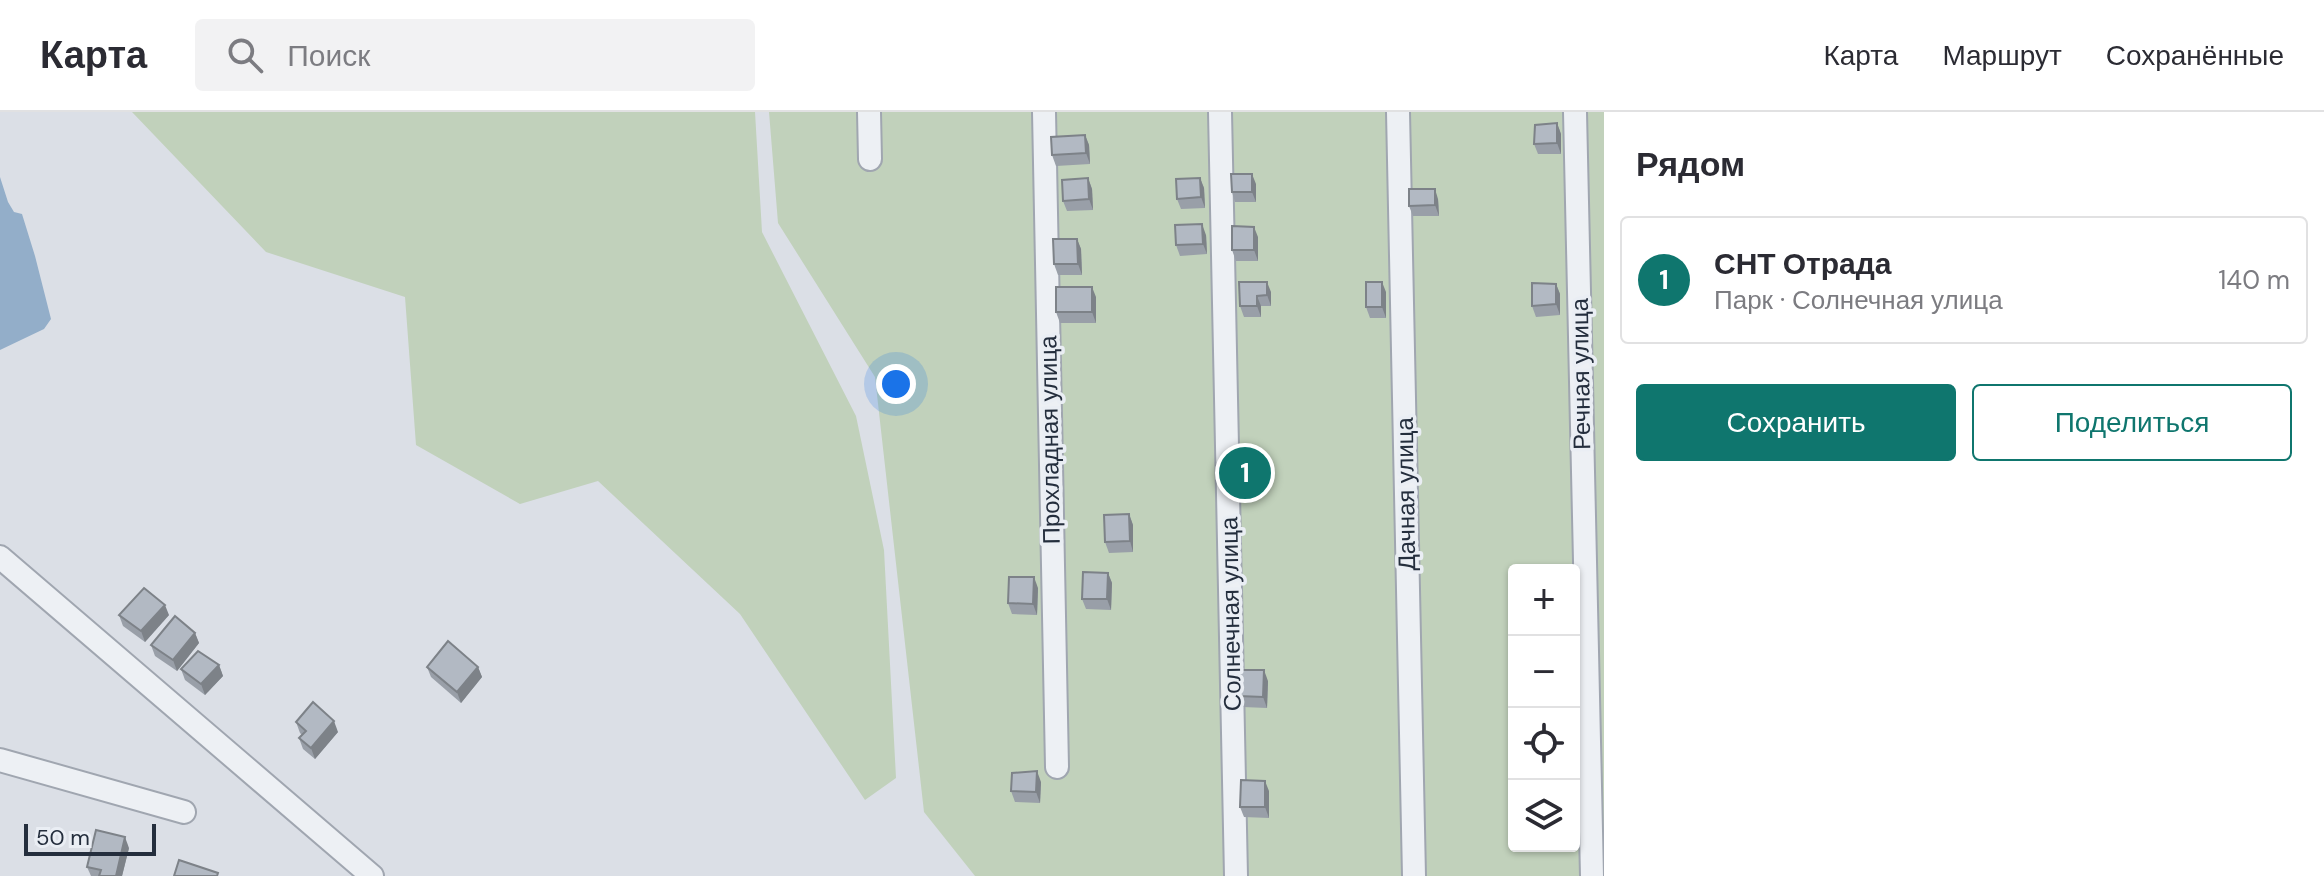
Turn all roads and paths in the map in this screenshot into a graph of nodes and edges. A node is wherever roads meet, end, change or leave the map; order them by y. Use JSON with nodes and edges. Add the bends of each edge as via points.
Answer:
{"nodes":[{"id":1,"x":869,"y":112,"type":"edge"},
{"id":2,"x":1044,"y":112,"type":"edge"},
{"id":3,"x":1220,"y":112,"type":"edge"},
{"id":4,"x":1398,"y":112,"type":"edge"},
{"id":5,"x":1575,"y":112,"type":"edge"},
{"id":6,"x":870,"y":159,"type":"dead end"},
{"id":7,"x":0,"y":557,"type":"edge"},
{"id":8,"x":0,"y":760,"type":"edge"},
{"id":9,"x":1057,"y":767,"type":"dead end"},
{"id":10,"x":184,"y":812,"type":"dead end"},
{"id":11,"x":372,"y":876,"type":"edge"},
{"id":12,"x":1236,"y":876,"type":"edge"},
{"id":13,"x":1414,"y":876,"type":"edge"},
{"id":14,"x":1592,"y":876,"type":"edge"}],
"edges":[{"from":1,"to":6,"type":"street"},
{"from":2,"to":9,"type":"street","name":"Прохладная улица"},
{"from":3,"to":12,"type":"street","name":"Солнечная улица"},
{"from":4,"to":13,"type":"street","name":"Дачная улица"},
{"from":5,"to":14,"type":"street","name":"Речная улица"},
{"from":7,"to":11,"type":"street"},
{"from":8,"to":10,"type":"street"}]}
